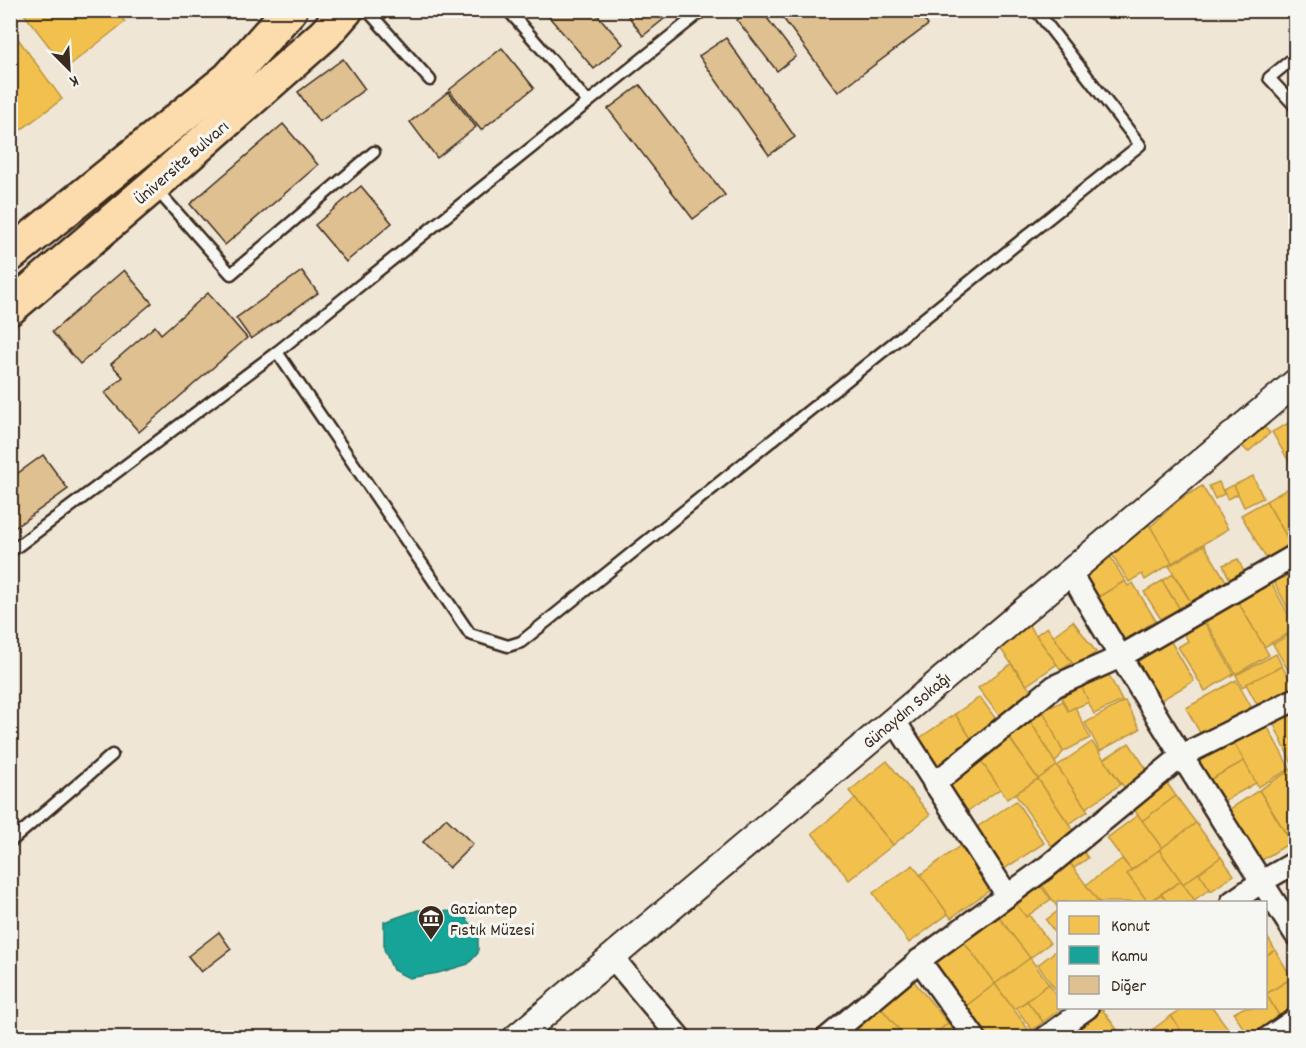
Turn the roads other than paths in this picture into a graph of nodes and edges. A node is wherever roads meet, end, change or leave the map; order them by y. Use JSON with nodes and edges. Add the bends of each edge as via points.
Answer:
{"nodes":[{"id":1,"x":290,"y":10,"type":"edge"},
{"id":2,"x":346,"y":10,"type":"edge"},
{"id":3,"x":367,"y":10,"type":"edge"},
{"id":4,"x":508,"y":10,"type":"edge"},
{"id":5,"x":702,"y":10,"type":"edge"},
{"id":6,"x":1036,"y":10,"type":"edge"},
{"id":7,"x":1296,"y":56,"type":"edge"},
{"id":8,"x":430,"y":80,"type":"dead end"},
{"id":9,"x":588,"y":102,"type":"junction"},
{"id":10,"x":1296,"y":107,"type":"edge"},
{"id":11,"x":374,"y":152,"type":"dead end"},
{"id":12,"x":153,"y":186,"type":"junction"},
{"id":13,"x":10,"y":255,"type":"edge"},
{"id":14,"x":10,"y":308,"type":"edge"},
{"id":15,"x":277,"y":352,"type":"junction"},
{"id":16,"x":1296,"y":382,"type":"edge"},
{"id":17,"x":10,"y":552,"type":"edge"},
{"id":18,"x":1296,"y":555,"type":"edge"},
{"id":19,"x":1070,"y":572,"type":"junction"},
{"id":20,"x":1120,"y":657,"type":"junction"},
{"id":21,"x":1296,"y":699,"type":"edge"},
{"id":22,"x":894,"y":720,"type":"junction"},
{"id":23,"x":112,"y":755,"type":"dead end"},
{"id":24,"x":1182,"y":755,"type":"junction"},
{"id":25,"x":934,"y":783,"type":"junction"},
{"id":26,"x":10,"y":842,"type":"edge"},
{"id":27,"x":1296,"y":862,"type":"edge"},
{"id":28,"x":1261,"y":882,"type":"junction"},
{"id":29,"x":1007,"y":895,"type":"junction"},
{"id":30,"x":1235,"y":901,"type":"edge"},
{"id":31,"x":1296,"y":934,"type":"edge"},
{"id":32,"x":612,"y":957,"type":"junction"},
{"id":33,"x":919,"y":960,"type":"junction"},
{"id":34,"x":1086,"y":1009,"type":"edge"},
{"id":35,"x":1296,"y":1019,"type":"edge"},
{"id":36,"x":516,"y":1038,"type":"edge"},
{"id":37,"x":680,"y":1038,"type":"edge"},
{"id":38,"x":827,"y":1038,"type":"edge"},
{"id":39,"x":975,"y":1038,"type":"edge"},
{"id":40,"x":1046,"y":1038,"type":"edge"},
{"id":41,"x":1268,"y":1038,"type":"edge"}],
"edges":[{"from":1,"to":13,"type":"main road","name":"Üniversite Bulvarı","via":[[229,78]]},
{"from":2,"to":12,"type":"main road","name":"Üniversite Bulvarı","via":[[325,34]]},
{"from":3,"to":8,"type":"lane"},
{"from":4,"to":9,"type":"lane"},
{"from":5,"to":9,"type":"lane"},
{"from":6,"to":15,"type":"lane","via":[[1140,146],[521,642],[508,646],[470,634]]},
{"from":7,"to":10,"type":"lane","via":[[1269,78]]},
{"from":9,"to":15,"type":"lane"},
{"from":11,"to":12,"type":"lane","via":[[231,274]]},
{"from":12,"to":14,"type":"main road","name":"Üniversite Bulvarı"},
{"from":15,"to":17,"type":"lane"},
{"from":16,"to":19,"type":"street","name":"Günaydın Sokağı"},
{"from":18,"to":20,"type":"street"},
{"from":19,"to":20,"type":"street"},
{"from":19,"to":22,"type":"street","name":"Günaydın Sokağı"},
{"from":20,"to":24,"type":"street"},
{"from":20,"to":25,"type":"street","via":[[1055,686]]},
{"from":21,"to":24,"type":"street"},
{"from":22,"to":25,"type":"street"},
{"from":22,"to":32,"type":"street","name":"Günaydın Sokağı"},
{"from":23,"to":26,"type":"lane"},
{"from":24,"to":28,"type":"street"},
{"from":24,"to":29,"type":"street"},
{"from":25,"to":29,"type":"street"},
{"from":27,"to":28,"type":"street"},
{"from":28,"to":30,"type":"street"},
{"from":28,"to":31,"type":"street"},
{"from":29,"to":33,"type":"street"},
{"from":32,"to":36,"type":"street","name":"Günaydın Sokağı"},
{"from":32,"to":37,"type":"street"},
{"from":33,"to":38,"type":"street"},
{"from":33,"to":39,"type":"street"},
{"from":34,"to":40,"type":"street"},
{"from":35,"to":41,"type":"street"}]}
